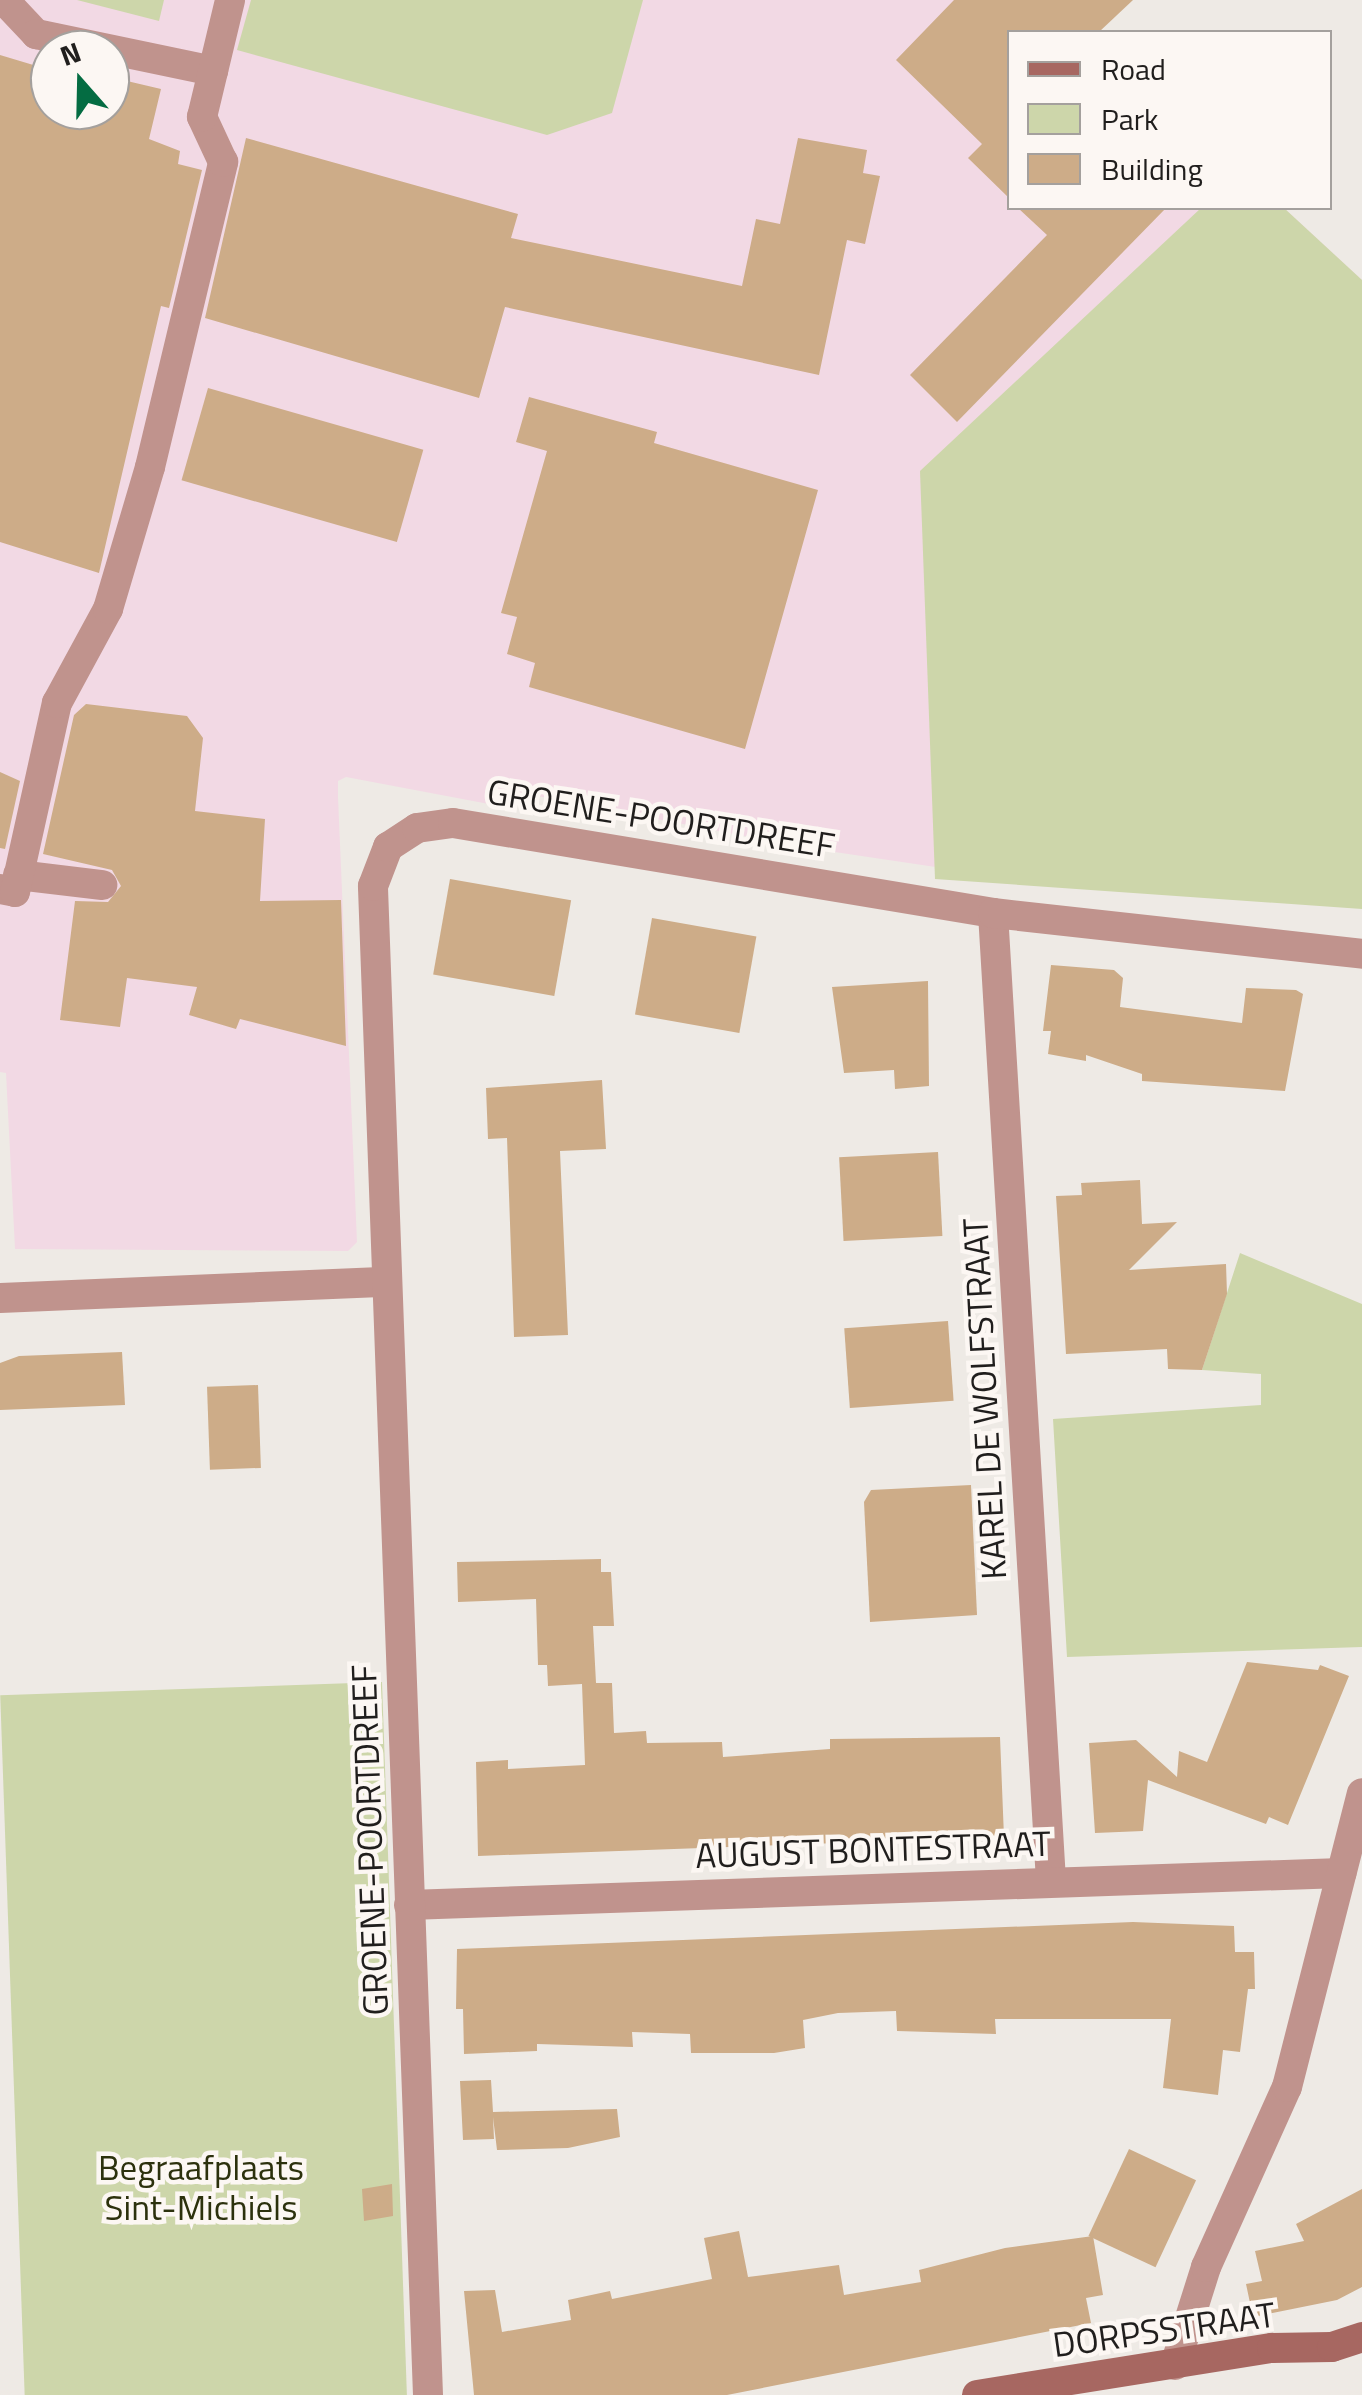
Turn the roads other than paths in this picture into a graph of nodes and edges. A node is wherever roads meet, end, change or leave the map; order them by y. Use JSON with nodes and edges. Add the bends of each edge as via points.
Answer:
{"nodes":[{"id":1,"x":4,"y":0,"type":"edge"},
{"id":2,"x":230,"y":0,"type":"edge"},
{"id":3,"x":213,"y":71,"type":"junction"},
{"id":4,"x":9,"y":882,"type":"edge"},
{"id":5,"x":102,"y":884,"type":"dead end"},
{"id":6,"x":992,"y":913,"type":"junction"},
{"id":7,"x":1362,"y":954,"type":"edge"},
{"id":8,"x":387,"y":1282,"type":"junction"},
{"id":9,"x":0,"y":1298,"type":"edge"},
{"id":10,"x":1362,"y":1793,"type":"edge"},
{"id":11,"x":1341,"y":1873,"type":"junction"},
{"id":12,"x":1051,"y":1880,"type":"junction"},
{"id":13,"x":409,"y":1905,"type":"junction"},
{"id":14,"x":1362,"y":2337,"type":"edge"},
{"id":15,"x":1175,"y":2365,"type":"junction"},
{"id":16,"x":428,"y":2395,"type":"edge"},
{"id":17,"x":977,"y":2395,"type":"edge"}],
"edges":[{"from":1,"to":3,"type":"street","via":[[36,34]]},
{"from":2,"to":3,"type":"street"},
{"from":3,"to":4,"type":"street","via":[[202,118],[223,162],[150,467],[108,608],[58,704]]},
{"from":4,"to":5,"type":"street"},
{"from":6,"to":7,"type":"street","name":"GROENE-POORTDREEF"},
{"from":6,"to":8,"type":"street","name":"GROENE-POORTDREEF","via":[[453,823],[408,832],[388,847],[373,886]]},
{"from":6,"to":12,"type":"street","name":"KAREL DE WOLFSTRAAT"},
{"from":8,"to":9,"type":"street"},
{"from":8,"to":13,"type":"street","name":"GROENE-POORTDREEF"},
{"from":10,"to":11,"type":"street"},
{"from":11,"to":12,"type":"street","name":"AUGUST BONTESTRAAT"},
{"from":11,"to":15,"type":"street","via":[[1287,2087],[1206,2266]]},
{"from":12,"to":13,"type":"street","name":"AUGUST BONTESTRAAT"},
{"from":13,"to":16,"type":"street","name":"GROENE-POORTDREEF"},
{"from":14,"to":15,"type":"street","name":"DORPSSTRAAT","via":[[1332,2347],[1272,2348]]},
{"from":15,"to":17,"type":"street","name":"DORPSSTRAAT"}]}
